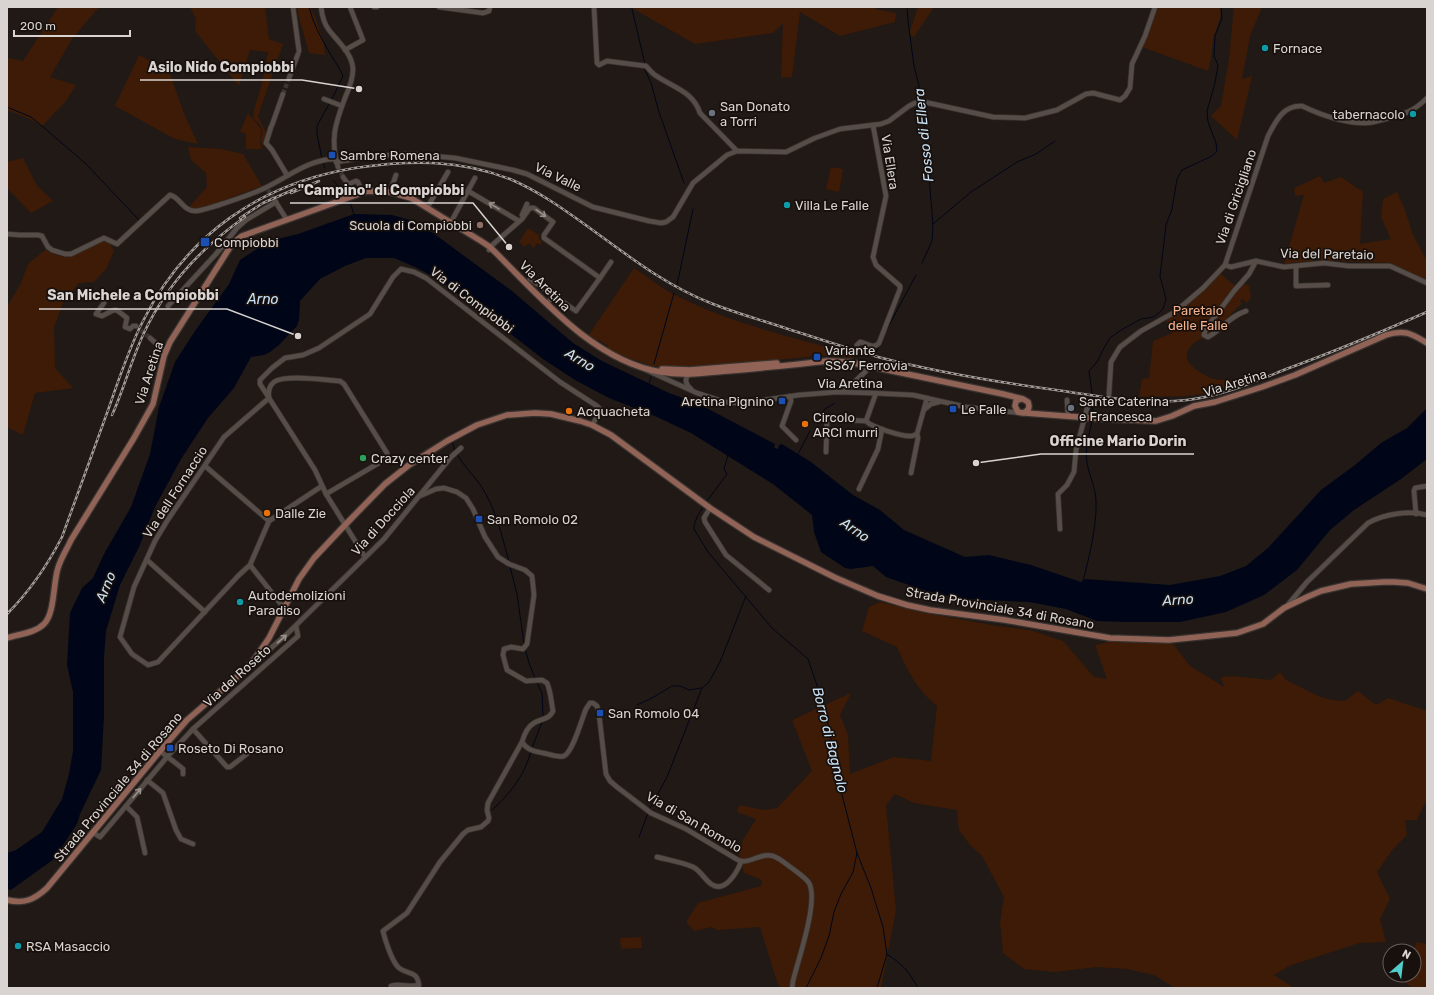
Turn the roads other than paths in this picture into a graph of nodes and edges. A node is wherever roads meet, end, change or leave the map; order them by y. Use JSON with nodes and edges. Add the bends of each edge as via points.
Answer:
{"nodes":[{"id":1,"x":292,"y":7,"type":"edge"},
{"id":2,"x":322,"y":7,"type":"edge"},
{"id":3,"x":350,"y":7,"type":"edge"},
{"id":4,"x":439,"y":7,"type":"edge"},
{"id":5,"x":490,"y":7,"type":"edge"},
{"id":6,"x":594,"y":7,"type":"edge"},
{"id":7,"x":1155,"y":7,"type":"edge"},
{"id":8,"x":345,"y":50,"type":"junction"},
{"id":9,"x":289,"y":78,"type":"tunnel mouth"},
{"id":10,"x":283,"y":94,"type":"tunnel mouth"},
{"id":11,"x":1427,"y":98,"type":"edge"},
{"id":12,"x":325,"y":100,"type":"dead end"},
{"id":13,"x":340,"y":105,"type":"junction"},
{"id":14,"x":873,"y":126,"type":"junction"},
{"id":15,"x":737,"y":151,"type":"junction"},
{"id":16,"x":336,"y":163,"type":"junction"},
{"id":17,"x":448,"y":172,"type":"dead end"},
{"id":18,"x":287,"y":175,"type":"junction"},
{"id":19,"x":396,"y":175,"type":"dead end"},
{"id":20,"x":343,"y":177,"type":"tunnel mouth"},
{"id":21,"x":475,"y":178,"type":"dead end"},
{"id":22,"x":349,"y":184,"type":"junction"},
{"id":23,"x":468,"y":191,"type":"junction"},
{"id":24,"x":362,"y":192,"type":"junction"},
{"id":25,"x":390,"y":192,"type":"junction"},
{"id":26,"x":356,"y":195,"type":"junction"},
{"id":27,"x":527,"y":204,"type":"dead end"},
{"id":28,"x":427,"y":208,"type":"junction"},
{"id":29,"x":287,"y":220,"type":"junction"},
{"id":30,"x":518,"y":221,"type":"junction"},
{"id":31,"x":451,"y":222,"type":"junction"},
{"id":32,"x":7,"y":234,"type":"edge"},
{"id":33,"x":490,"y":247,"type":"junction"},
{"id":34,"x":1256,"y":261,"type":"junction"},
{"id":35,"x":611,"y":262,"type":"dead end"},
{"id":36,"x":1225,"y":265,"type":"junction"},
{"id":37,"x":1296,"y":266,"type":"junction"},
{"id":38,"x":600,"y":278,"type":"junction"},
{"id":39,"x":530,"y":279,"type":"dead end"},
{"id":40,"x":1427,"y":283,"type":"edge"},
{"id":41,"x":1328,"y":285,"type":"dead end"},
{"id":42,"x":524,"y":286,"type":"dead end"},
{"id":43,"x":552,"y":295,"type":"junction"},
{"id":44,"x":545,"y":302,"type":"junction"},
{"id":45,"x":104,"y":303,"type":"dead end"},
{"id":46,"x":168,"y":306,"type":"dead end"},
{"id":47,"x":1246,"y":310,"type":"dead end"},
{"id":48,"x":136,"y":326,"type":"tunnel mouth"},
{"id":49,"x":150,"y":338,"type":"tunnel mouth"},
{"id":50,"x":1427,"y":343,"type":"edge"},
{"id":51,"x":857,"y":345,"type":"dead end"},
{"id":52,"x":166,"y":352,"type":"junction"},
{"id":53,"x":627,"y":361,"type":"junction"},
{"id":54,"x":827,"y":361,"type":"junction"},
{"id":55,"x":638,"y":367,"type":"junction"},
{"id":56,"x":700,"y":369,"type":"junction"},
{"id":57,"x":868,"y":370,"type":"dead end"},
{"id":58,"x":689,"y":374,"type":"junction"},
{"id":59,"x":694,"y":391,"type":"junction"},
{"id":60,"x":844,"y":392,"type":"junction"},
{"id":61,"x":876,"y":393,"type":"junction"},
{"id":62,"x":1003,"y":394,"type":"junction"},
{"id":63,"x":1109,"y":394,"type":"dead end"},
{"id":64,"x":790,"y":396,"type":"junction"},
{"id":65,"x":268,"y":398,"type":"junction"},
{"id":66,"x":927,"y":398,"type":"junction"},
{"id":67,"x":1021,"y":399,"type":"junction"},
{"id":68,"x":1067,"y":400,"type":"dead end"},
{"id":69,"x":1089,"y":401,"type":"dead end"},
{"id":70,"x":943,"y":402,"type":"junction"},
{"id":71,"x":1015,"y":405,"type":"junction"},
{"id":72,"x":1029,"y":405,"type":"junction"},
{"id":73,"x":925,"y":409,"type":"junction"},
{"id":74,"x":1007,"y":413,"type":"junction"},
{"id":75,"x":1022,"y":413,"type":"junction"},
{"id":76,"x":1040,"y":414,"type":"junction"},
{"id":77,"x":1085,"y":415,"type":"junction"},
{"id":78,"x":1071,"y":416,"type":"junction"},
{"id":79,"x":866,"y":421,"type":"junction"},
{"id":80,"x":592,"y":425,"type":"junction"},
{"id":81,"x":882,"y":429,"type":"junction"},
{"id":82,"x":917,"y":434,"type":"junction"},
{"id":83,"x":796,"y":440,"type":"dead end"},
{"id":84,"x":460,"y":448,"type":"dead end"},
{"id":85,"x":826,"y":452,"type":"dead end"},
{"id":86,"x":205,"y":466,"type":"junction"},
{"id":87,"x":911,"y":473,"type":"dead end"},
{"id":88,"x":322,"y":486,"type":"junction"},
{"id":89,"x":1427,"y":486,"type":"edge"},
{"id":90,"x":859,"y":489,"type":"dead end"},
{"id":91,"x":326,"y":494,"type":"junction"},
{"id":92,"x":420,"y":496,"type":"junction"},
{"id":93,"x":710,"y":508,"type":"junction"},
{"id":94,"x":1416,"y":514,"type":"junction"},
{"id":95,"x":1427,"y":515,"type":"edge"},
{"id":96,"x":269,"y":521,"type":"junction"},
{"id":97,"x":345,"y":525,"type":"junction"},
{"id":98,"x":1060,"y":529,"type":"dead end"},
{"id":99,"x":365,"y":557,"type":"junction"},
{"id":100,"x":147,"y":560,"type":"junction"},
{"id":101,"x":250,"y":565,"type":"junction"},
{"id":102,"x":1427,"y":589,"type":"edge"},
{"id":103,"x":769,"y":590,"type":"dead end"},
{"id":104,"x":284,"y":608,"type":"junction"},
{"id":105,"x":1284,"y":608,"type":"junction"},
{"id":106,"x":205,"y":612,"type":"junction"},
{"id":107,"x":296,"y":626,"type":"junction"},
{"id":108,"x":7,"y":638,"type":"edge"},
{"id":109,"x":246,"y":669,"type":"junction"},
{"id":110,"x":193,"y":729,"type":"junction"},
{"id":111,"x":522,"y":742,"type":"junction"},
{"id":112,"x":160,"y":751,"type":"junction"},
{"id":113,"x":248,"y":753,"type":"dead end"},
{"id":114,"x":167,"y":757,"type":"junction"},
{"id":115,"x":183,"y":774,"type":"dead end"},
{"id":116,"x":147,"y":780,"type":"junction"},
{"id":117,"x":126,"y":806,"type":"junction"},
{"id":118,"x":92,"y":832,"type":"junction"},
{"id":119,"x":193,"y":844,"type":"dead end"},
{"id":120,"x":145,"y":853,"type":"dead end"},
{"id":121,"x":657,"y":857,"type":"dead end"},
{"id":122,"x":741,"y":862,"type":"junction"},
{"id":123,"x":7,"y":900,"type":"edge"},
{"id":124,"x":391,"y":986,"type":"dead end"},
{"id":125,"x":792,"y":988,"type":"edge"}],
"edges":[{"from":1,"to":9,"type":"street","via":[[298,53]]},
{"from":2,"to":8,"type":"street","via":[[326,26]]},
{"from":3,"to":8,"type":"street","via":[[363,40]]},
{"from":4,"to":5,"type":"street","via":[[483,13],[489,11]]},
{"from":6,"to":15,"type":"street","via":[[597,63],[599,65],[607,61],[644,66],[654,75],[673,84],[693,101],[700,113]]},
{"from":7,"to":14,"type":"street","via":[[1132,64],[1130,88],[1120,100],[1093,93],[1086,94],[1057,110],[1024,118],[993,117],[923,102],[909,106],[889,121]]},
{"from":8,"to":13,"type":"street","via":[[353,67],[352,77]]},
{"from":10,"to":18,"type":"street","via":[[266,143]]},
{"from":11,"to":36,"type":"street","name":"Via di Gricigliano","via":[[1410,112],[1367,124],[1342,120],[1302,106],[1284,110],[1268,136]]},
{"from":12,"to":13,"type":"street"},
{"from":13,"to":16,"type":"street","via":[[333,137]]},
{"from":14,"to":15,"type":"street","name":"Via Ellera","via":[[840,129],[786,152]]},
{"from":14,"to":51,"type":"street","name":"Via Ellera","via":[[886,196],[873,256],[876,265],[900,286],[900,289],[877,346],[862,342]]},
{"from":15,"to":16,"type":"street","name":"Via Valle","via":[[722,157],[696,179],[673,217],[661,223],[594,206],[527,174],[455,158],[409,154],[375,156]]},
{"from":16,"to":18,"type":"street","name":"Via Valle","via":[[319,161]]},
{"from":17,"to":28,"type":"street"},
{"from":18,"to":32,"type":"street","name":"Via Valle","via":[[267,189],[201,210],[188,210],[170,195],[118,243],[104,238],[71,254],[52,250],[42,236]]},
{"from":19,"to":25,"type":"street"},
{"from":20,"to":22,"type":"street"},
{"from":21,"to":23,"type":"street"},
{"from":22,"to":24,"type":"street","via":[[358,182]]},
{"from":22,"to":26,"type":"street"},
{"from":30,"to":23,"type":"street","one_way":true},
{"from":23,"to":31,"type":"street"},
{"from":24,"to":25,"type":"main road","name":"Via Aretina"},
{"from":24,"to":26,"type":"main road","name":"Via Aretina"},
{"from":25,"to":28,"type":"main road","name":"Via Aretina","via":[[410,198]]},
{"from":26,"to":29,"type":"main road","name":"Via Aretina"},
{"from":27,"to":30,"type":"street"},
{"from":28,"to":31,"type":"main road","name":"Via Aretina"},
{"from":29,"to":46,"type":"street","via":[[276,202],[246,220]]},
{"from":29,"to":52,"type":"main road","name":"Via Aretina","via":[[242,236],[232,244]]},
{"from":30,"to":33,"type":"street"},
{"from":30,"to":38,"type":"street","one_way":true,"via":[[530,208],[534,208],[553,222],[545,237]]},
{"from":31,"to":33,"type":"main road","name":"Via Aretina"},
{"from":33,"to":42,"type":"street","name":"Via Aretina"},
{"from":33,"to":44,"type":"main road","name":"Via Aretina"},
{"from":34,"to":36,"type":"street","name":"Via del Paretaio","via":[[1231,267]]},
{"from":34,"to":37,"type":"street","name":"Via del Paretaio","via":[[1284,267]]},
{"from":34,"to":47,"type":"street","via":[[1249,274],[1207,327],[1204,336],[1213,334],[1228,320]]},
{"from":35,"to":38,"type":"street"},
{"from":36,"to":63,"type":"street","name":"Via di Gricigliano","via":[[1175,312],[1141,331],[1120,347],[1111,362]]},
{"from":37,"to":40,"type":"street","name":"Via del Paretaio","via":[[1324,263],[1390,266]]},
{"from":37,"to":41,"type":"street","via":[[1296,286]]},
{"from":38,"to":43,"type":"street","via":[[576,311]]},
{"from":39,"to":43,"type":"street"},
{"from":43,"to":44,"type":"street"},
{"from":44,"to":53,"type":"main road","name":"Via Aretina","via":[[584,337]]},
{"from":45,"to":48,"type":"street","via":[[96,314],[102,316],[113,309],[127,318],[125,327],[130,329]]},
{"from":49,"to":52,"type":"street"},
{"from":50,"to":77,"type":"main road","name":"Via Aretina","via":[[1405,332],[1396,332],[1269,385],[1194,406],[1156,421],[1105,419]]},
{"from":52,"to":108,"type":"main road","name":"Via Aretina","via":[[153,404],[63,555],[47,619],[32,631]]},
{"from":53,"to":55,"type":"main road","name":"Via Aretina"},
{"from":53,"to":56,"type":"main road","via":[[665,369]]},
{"from":54,"to":56,"type":"main road","via":[[807,360]]},
{"from":54,"to":58,"type":"main road"},
{"from":54,"to":62,"type":"main road","via":[[863,364]]},
{"from":55,"to":58,"type":"main road","via":[[662,373]]},
{"from":55,"to":59,"type":"street","name":"Via Aretina"},
{"from":56,"to":58,"type":"street"},
{"from":57,"to":60,"type":"street"},
{"from":58,"to":59,"type":"street","via":[[686,383]]},
{"from":59,"to":64,"type":"street","name":"Via Aretina","via":[[720,401],[738,403]]},
{"from":60,"to":61,"type":"street","name":"Via Aretina"},
{"from":60,"to":64,"type":"street","name":"Via Aretina"},
{"from":61,"to":66,"type":"street","name":"Via Aretina"},
{"from":61,"to":79,"type":"street"},
{"from":62,"to":67,"type":"main road"},
{"from":62,"to":71,"type":"main road"},
{"from":64,"to":83,"type":"street","via":[[791,402],[782,426]]},
{"from":65,"to":80,"type":"street","name":"Via di Compiobbi","via":[[260,380],[272,368],[285,358],[303,355],[319,348],[370,314],[393,277],[402,269],[426,278],[560,382],[597,406],[600,409],[599,413]]},
{"from":65,"to":86,"type":"street","name":"Via dell Fornaccio","via":[[224,437]]},
{"from":65,"to":88,"type":"street","name":"Via di Compiobbi","via":[[315,470]]},
{"from":65,"to":91,"type":"street","via":[[269,389],[277,380],[295,378],[340,381],[387,454],[384,460]]},
{"from":66,"to":70,"type":"street","name":"Via Aretina"},
{"from":66,"to":73,"type":"street"},
{"from":67,"to":71,"type":"main road","via":[[1016,401]]},
{"from":67,"to":72,"type":"main road","via":[[1026,400]]},
{"from":68,"to":78,"type":"street"},
{"from":69,"to":77,"type":"street"},
{"from":70,"to":73,"type":"street","via":[[931,404]]},
{"from":70,"to":74,"type":"street","name":"Via Aretina"},
{"from":71,"to":74,"type":"street","via":[[1011,412]]},
{"from":71,"to":75,"type":"main road","via":[[1016,410]]},
{"from":72,"to":75,"type":"main road","via":[[1029,409]]},
{"from":72,"to":76,"type":"main road"},
{"from":73,"to":82,"type":"street"},
{"from":74,"to":75,"type":"street","name":"Via Aretina"},
{"from":75,"to":76,"type":"main road","name":"Via Aretina"},
{"from":76,"to":78,"type":"main road","name":"Via Aretina"},
{"from":77,"to":78,"type":"main road","name":"Via Aretina"},
{"from":77,"to":98,"type":"street","via":[[1076,450],[1074,472],[1058,494]]},
{"from":79,"to":81,"type":"street"},
{"from":79,"to":85,"type":"street","via":[[827,419]]},
{"from":80,"to":93,"type":"main road","name":"Strada Provinciale 34 di Rosano","via":[[611,435]]},
{"from":80,"to":97,"type":"main road","name":"Strada Provinciale 34 di Rosano","via":[[565,417],[535,413],[507,415],[477,425],[409,465]]},
{"from":81,"to":82,"type":"street","via":[[910,436]]},
{"from":81,"to":90,"type":"street","via":[[878,449]]},
{"from":82,"to":87,"type":"street"},
{"from":84,"to":92,"type":"street","name":"Via di Docciola"},
{"from":86,"to":96,"type":"street"},
{"from":86,"to":100,"type":"street","name":"Via dell Fornaccio","via":[[167,521]]},
{"from":88,"to":91,"type":"street","name":"Via di Compiobbi"},
{"from":88,"to":96,"type":"street"},
{"from":89,"to":94,"type":"street","via":[[1415,488]]},
{"from":91,"to":97,"type":"street","name":"Via di Compiobbi"},
{"from":92,"to":99,"type":"street","name":"Via di Docciola","via":[[384,539]]},
{"from":92,"to":111,"type":"street","via":[[436,488],[444,488],[466,498],[498,557],[532,576],[534,595],[527,644],[523,649],[504,649],[503,655],[507,670],[526,681],[542,680],[547,683],[551,691],[553,711],[546,719],[532,723],[525,732]]},
{"from":93,"to":103,"type":"street","via":[[704,518],[718,544],[726,555]]},
{"from":93,"to":105,"type":"main road","name":"Strada Provinciale 34 di Rosano","via":[[754,537],[836,578],[878,596],[930,610],[1110,638],[1169,640],[1237,633],[1263,624]]},
{"from":94,"to":95,"type":"street"},
{"from":94,"to":105,"type":"street","via":[[1377,518],[1368,523]]},
{"from":96,"to":101,"type":"street"},
{"from":97,"to":99,"type":"street","name":"Via di Compiobbi"},
{"from":97,"to":104,"type":"main road","name":"Strada Provinciale 34 di Rosano","via":[[314,558],[299,579]]},
{"from":99,"to":107,"type":"street","name":"Via di Docciola"},
{"from":100,"to":106,"type":"street"},
{"from":100,"to":106,"type":"street","name":"Via dell Fornaccio","via":[[134,587],[120,637],[132,654],[148,666],[158,662]]},
{"from":101,"to":104,"type":"street"},
{"from":101,"to":106,"type":"street","name":"Via dell Fornaccio"},
{"from":102,"to":105,"type":"main road","name":"Strada Provinciale 34 di Rosano","via":[[1394,582],[1351,584],[1321,591]]},
{"from":104,"to":109,"type":"main road","name":"Strada Provinciale 34 di Rosano","via":[[269,638]]},
{"from":109,"to":107,"type":"street","name":"Via di Docciola","one_way":true},
{"from":107,"to":110,"type":"street","name":"Via del Roseto","via":[[298,636]]},
{"from":109,"to":112,"type":"main road","name":"Strada Provinciale 34 di Rosano","via":[[187,720]]},
{"from":110,"to":113,"type":"street","via":[[227,767]]},
{"from":110,"to":114,"type":"street","name":"Via del Roseto"},
{"from":111,"to":122,"type":"street","name":"Via di San Romolo","via":[[531,750],[564,756],[570,751],[588,705],[595,704],[599,713],[606,774],[610,781],[651,813],[686,829]]},
{"from":111,"to":124,"type":"street","via":[[488,803],[488,821],[481,827],[463,834],[440,862],[407,913],[383,931],[387,946],[398,967],[415,975],[419,984],[413,987]]},
{"from":112,"to":114,"type":"street"},
{"from":112,"to":118,"type":"main road","name":"Strada Provinciale 34 di Rosano"},
{"from":114,"to":115,"type":"street","via":[[183,769]]},
{"from":114,"to":116,"type":"street","name":"Via del Roseto"},
{"from":117,"to":116,"type":"street","name":"Via del Roseto","one_way":true},
{"from":116,"to":119,"type":"street","via":[[162,793],[181,839]]},
{"from":117,"to":118,"type":"street","name":"Via del Roseto","via":[[100,837]]},
{"from":117,"to":120,"type":"street","via":[[137,817]]},
{"from":118,"to":123,"type":"main road","name":"Strada Provinciale 34 di Rosano","via":[[40,895],[27,901]]},
{"from":121,"to":122,"type":"street","via":[[692,867],[716,886],[730,881]]},
{"from":122,"to":125,"type":"street","name":"Via di San Romolo","via":[[765,855],[772,856],[808,882],[812,890],[808,922]]}]}
